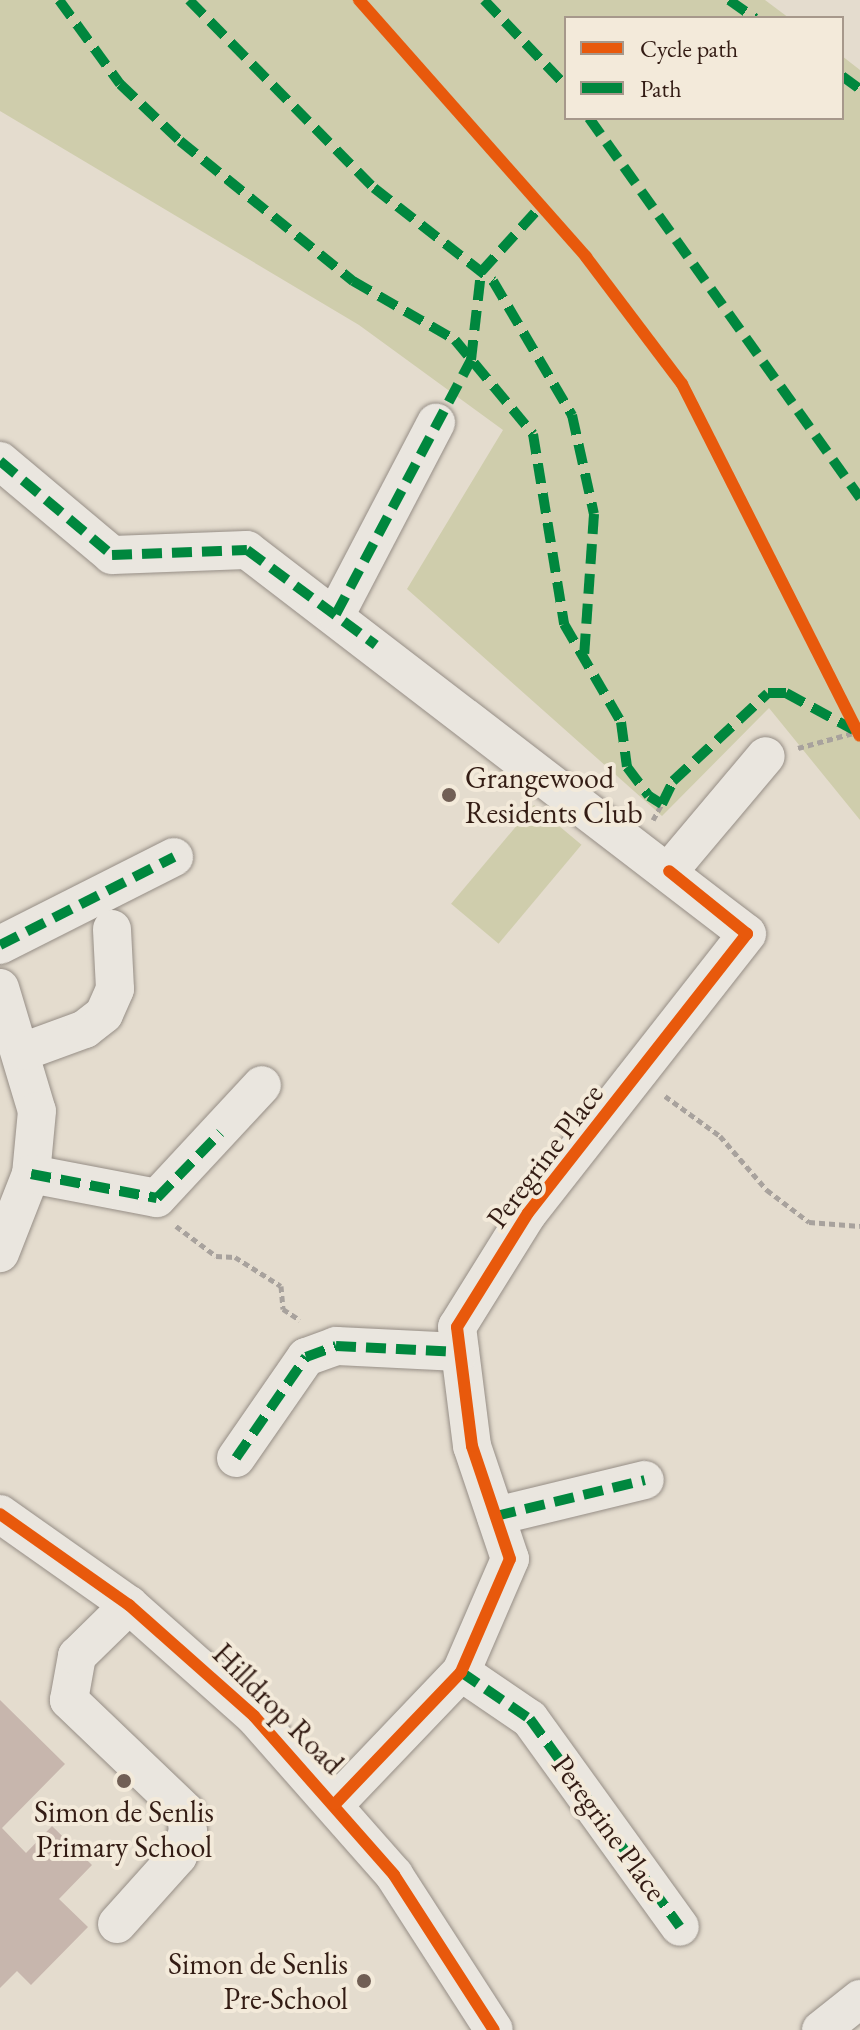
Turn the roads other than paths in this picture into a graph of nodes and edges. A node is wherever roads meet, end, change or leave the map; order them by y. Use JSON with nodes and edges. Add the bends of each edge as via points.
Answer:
{"nodes":[{"id":1,"x":436,"y":423,"type":"dead end"},
{"id":2,"x":0,"y":461,"type":"edge"},
{"id":3,"x":336,"y":614,"type":"junction"},
{"id":4,"x":766,"y":756,"type":"road end"},
{"id":5,"x":174,"y":857,"type":"dead end"},
{"id":6,"x":669,"y":871,"type":"junction"},
{"id":7,"x":112,"y":929,"type":"dead end"},
{"id":8,"x":0,"y":945,"type":"edge"},
{"id":9,"x":0,"y":988,"type":"edge"},
{"id":10,"x":25,"y":1051,"type":"junction"},
{"id":11,"x":262,"y":1085,"type":"dead end"},
{"id":12,"x":31,"y":1174,"type":"junction"},
{"id":13,"x":0,"y":1253,"type":"edge"},
{"id":14,"x":460,"y":1352,"type":"junction"},
{"id":15,"x":236,"y":1458,"type":"dead end"},
{"id":16,"x":645,"y":1480,"type":"dead end"},
{"id":17,"x":0,"y":1514,"type":"edge"},
{"id":18,"x":496,"y":1516,"type":"junction"},
{"id":19,"x":129,"y":1605,"type":"junction"},
{"id":20,"x":461,"y":1672,"type":"junction"},
{"id":21,"x":335,"y":1804,"type":"junction"},
{"id":22,"x":117,"y":1924,"type":"dead end"},
{"id":23,"x":680,"y":1927,"type":"dead end"},
{"id":24,"x":860,"y":1999,"type":"edge"},
{"id":25,"x":494,"y":2030,"type":"edge"},
{"id":26,"x":821,"y":2030,"type":"edge"}],
"edges":[{"from":1,"to":3,"type":"street"},
{"from":2,"to":3,"type":"street","via":[[112,555],[247,550]]},
{"from":3,"to":6,"type":"street"},
{"from":4,"to":6,"type":"street"},
{"from":5,"to":8,"type":"street"},
{"from":6,"to":14,"type":"street","name":"Peregrine Place","via":[[747,934],[528,1213],[457,1327]]},
{"from":7,"to":10,"type":"street","via":[[115,989],[104,1014]]},
{"from":9,"to":10,"type":"street"},
{"from":10,"to":12,"type":"street","via":[[37,1111]]},
{"from":11,"to":12,"type":"street","via":[[157,1198]]},
{"from":12,"to":13,"type":"street"},
{"from":14,"to":15,"type":"street","via":[[323,1351],[306,1357]]},
{"from":14,"to":18,"type":"street","name":"Peregrine Place","via":[[472,1446]]},
{"from":16,"to":18,"type":"street"},
{"from":17,"to":19,"type":"street","name":"Hilldrop Road"},
{"from":18,"to":20,"type":"street","name":"Peregrine Place","via":[[510,1559]]},
{"from":19,"to":21,"type":"street","name":"Hilldrop Road","via":[[254,1716]]},
{"from":19,"to":22,"type":"street","via":[[77,1656],[69,1700],[186,1812],[188,1832],[178,1856]]},
{"from":20,"to":21,"type":"street","name":"Peregrine Place"},
{"from":20,"to":23,"type":"street","name":"Peregrine Place","via":[[530,1719]]},
{"from":21,"to":25,"type":"street","name":"Hilldrop Road","via":[[394,1875]]},
{"from":24,"to":26,"type":"street"}]}
